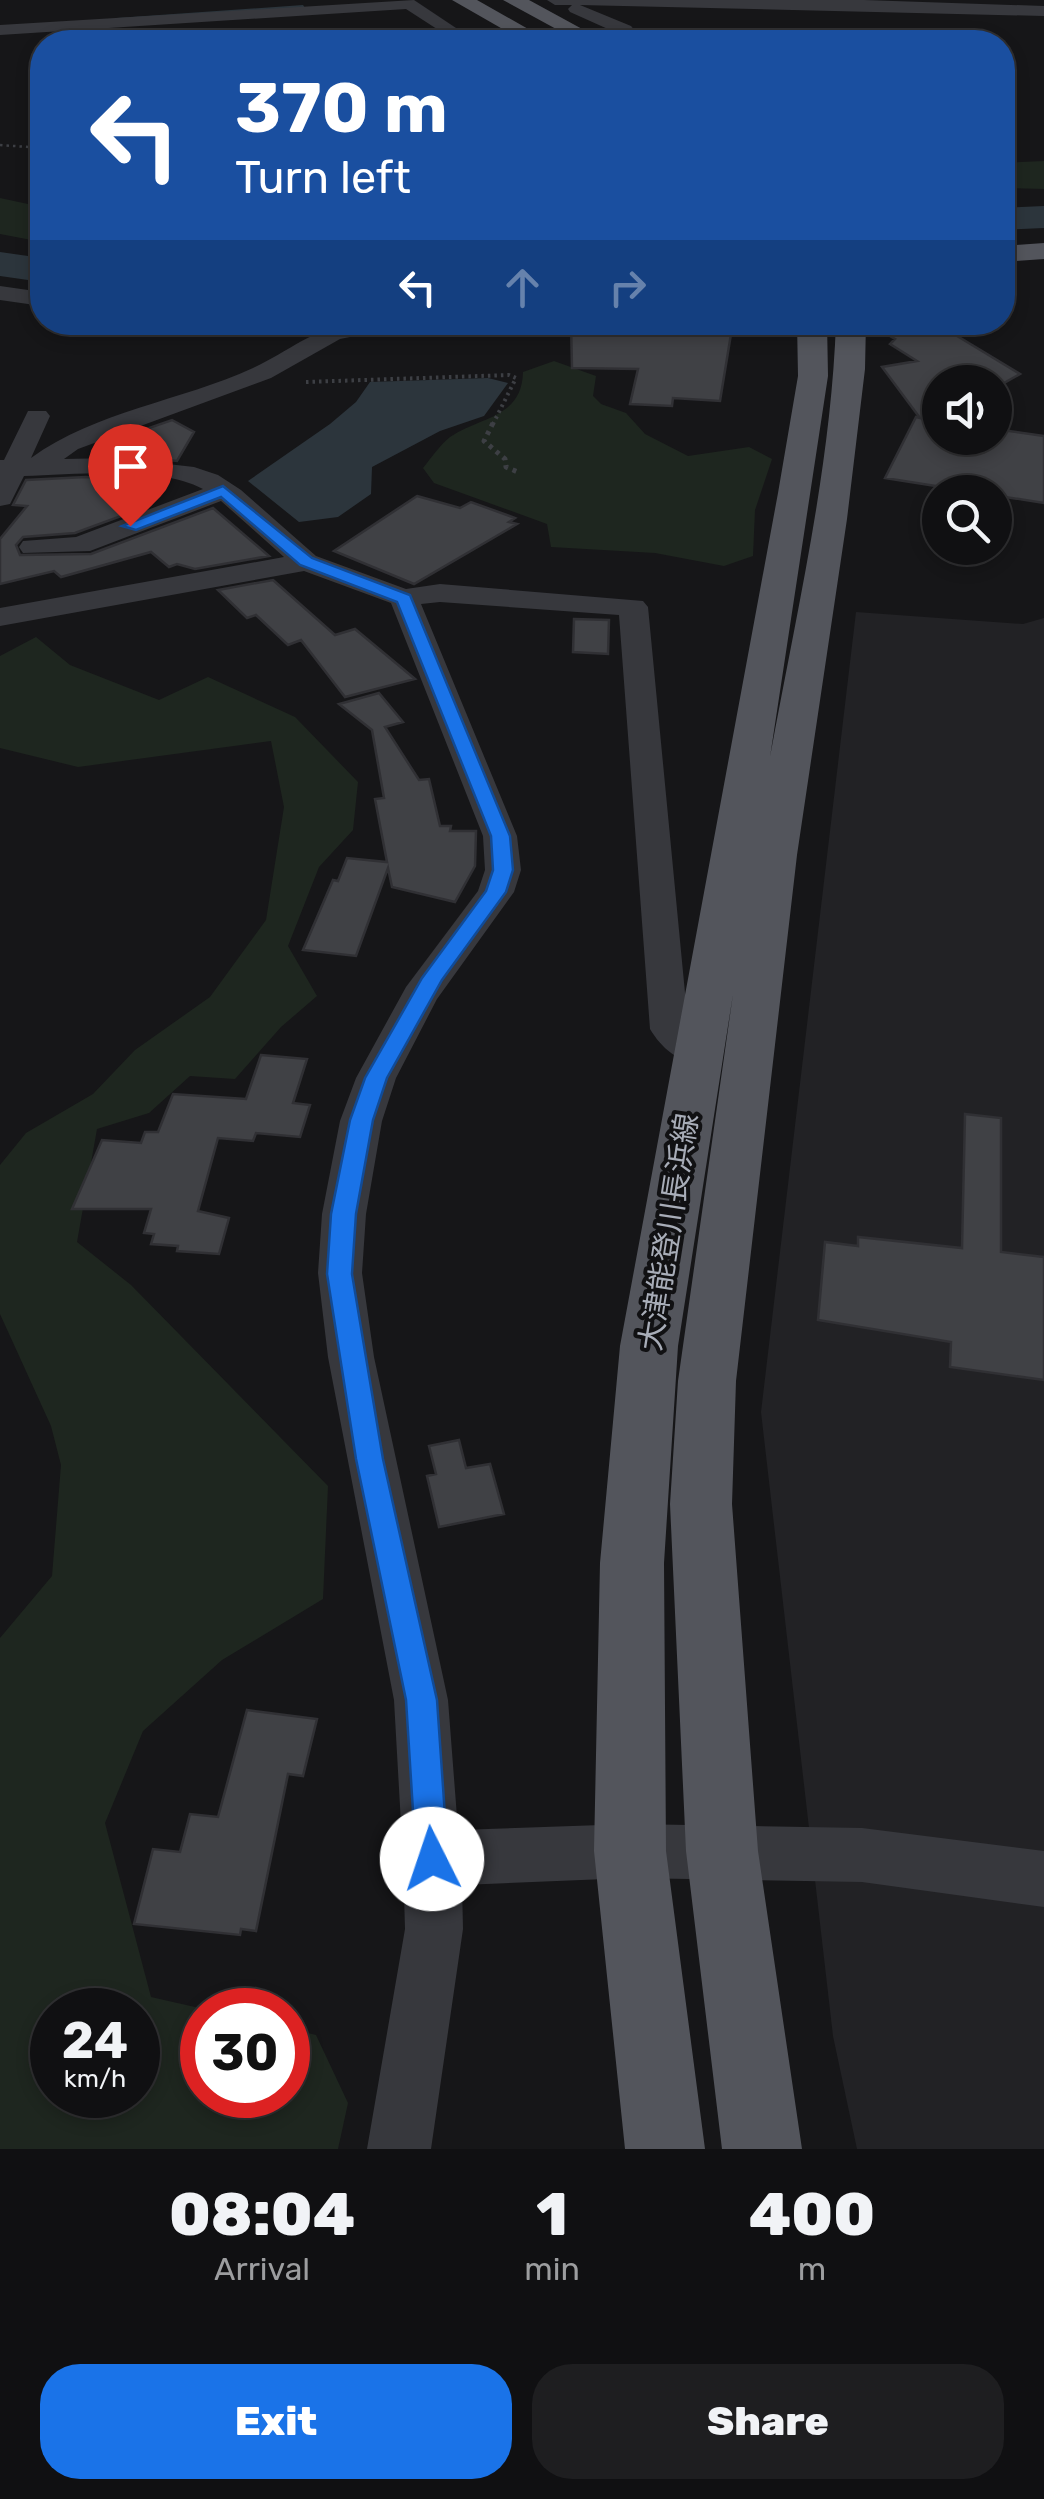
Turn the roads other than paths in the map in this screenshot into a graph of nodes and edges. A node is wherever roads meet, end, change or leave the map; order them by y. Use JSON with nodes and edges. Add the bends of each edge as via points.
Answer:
{"nodes":[{"id":1,"x":168,"y":0,"type":"edge"},
{"id":2,"x":437,"y":0,"type":"edge"},
{"id":3,"x":462,"y":0,"type":"edge"},
{"id":4,"x":489,"y":0,"type":"edge"},
{"id":5,"x":513,"y":0,"type":"edge"},
{"id":6,"x":557,"y":1,"type":"edge"},
{"id":7,"x":406,"y":2,"type":"edge"},
{"id":8,"x":1044,"y":11,"type":"edge"},
{"id":9,"x":174,"y":18,"type":"junction"},
{"id":10,"x":0,"y":30,"type":"edge"},
{"id":11,"x":449,"y":30,"type":"edge"},
{"id":12,"x":489,"y":30,"type":"edge"},
{"id":13,"x":518,"y":30,"type":"edge"},
{"id":14,"x":560,"y":30,"type":"edge"},
{"id":15,"x":565,"y":30,"type":"edge"},
{"id":16,"x":625,"y":30,"type":"edge"},
{"id":17,"x":1044,"y":251,"type":"edge"},
{"id":18,"x":1015,"y":253,"type":"edge"},
{"id":19,"x":0,"y":293,"type":"edge"},
{"id":20,"x":30,"y":297,"type":"edge"},
{"id":21,"x":329,"y":335,"type":"edge"},
{"id":22,"x":812,"y":335,"type":"edge"},
{"id":23,"x":851,"y":335,"type":"edge"},
{"id":24,"x":37,"y":416,"type":"dead end"},
{"id":25,"x":18,"y":467,"type":"edge"},
{"id":26,"x":223,"y":491,"type":"junction"},
{"id":27,"x":0,"y":498,"type":"edge"},
{"id":28,"x":34,"y":547,"type":"dead end"},
{"id":29,"x":306,"y":562,"type":"junction"},
{"id":30,"x":404,"y":598,"type":"junction"},
{"id":31,"x":0,"y":618,"type":"edge"},
{"id":32,"x":698,"y":1053,"type":"junction"},
{"id":33,"x":630,"y":1851,"type":"junction"},
{"id":34,"x":722,"y":1851,"type":"junction"},
{"id":35,"x":432,"y":1859,"type":"junction"},
{"id":36,"x":1044,"y":1879,"type":"edge"},
{"id":37,"x":398,"y":2149,"type":"edge"},
{"id":38,"x":665,"y":2149,"type":"edge"},
{"id":39,"x":762,"y":2149,"type":"edge"}],
"edges":[{"from":1,"to":9,"type":"street"},
{"from":2,"to":12,"type":"main road"},
{"from":3,"to":13,"type":"main road"},
{"from":4,"to":14,"type":"main road"},
{"from":5,"to":15,"type":"main road"},
{"from":6,"to":8,"type":"street"},
{"from":6,"to":16,"type":"street"},
{"from":7,"to":9,"type":"street"},
{"from":7,"to":11,"type":"street"},
{"from":9,"to":10,"type":"street"},
{"from":17,"to":18,"type":"main road"},
{"from":19,"to":20,"type":"street"},
{"from":21,"to":25,"type":"street","via":[[254,376]]},
{"from":22,"to":32,"type":"main road","name":"大津能登川長浜線","via":[[809,408]]},
{"from":23,"to":34,"type":"main road","name":"大津能登川長浜線","via":[[707,1381],[701,1504]]},
{"from":24,"to":25,"type":"street"},
{"from":25,"to":26,"type":"street","via":[[162,468]]},
{"from":25,"to":27,"type":"street"},
{"from":26,"to":28,"type":"street","via":[[80,545]]},
{"from":26,"to":29,"type":"street"},
{"from":29,"to":30,"type":"street"},
{"from":29,"to":31,"type":"street"},
{"from":30,"to":32,"type":"street","via":[[440,593],[633,607],[669,1030]]},
{"from":30,"to":35,"type":"street","via":[[500,836],[503,870],[496,892],[428,984],[376,1078],[344,1214],[340,1274],[351,1358],[421,1700]]},
{"from":32,"to":33,"type":"main road","name":"大津能登川長浜線","via":[[649,1346],[632,1563]]},
{"from":33,"to":34,"type":"street"},
{"from":33,"to":35,"type":"street"},
{"from":33,"to":38,"type":"main road","name":"大津能登川長浜線"},
{"from":34,"to":36,"type":"street","via":[[862,1855]]},
{"from":34,"to":39,"type":"main road","name":"大津能登川長浜線"},
{"from":35,"to":37,"type":"street","via":[[434,1928]]}]}
